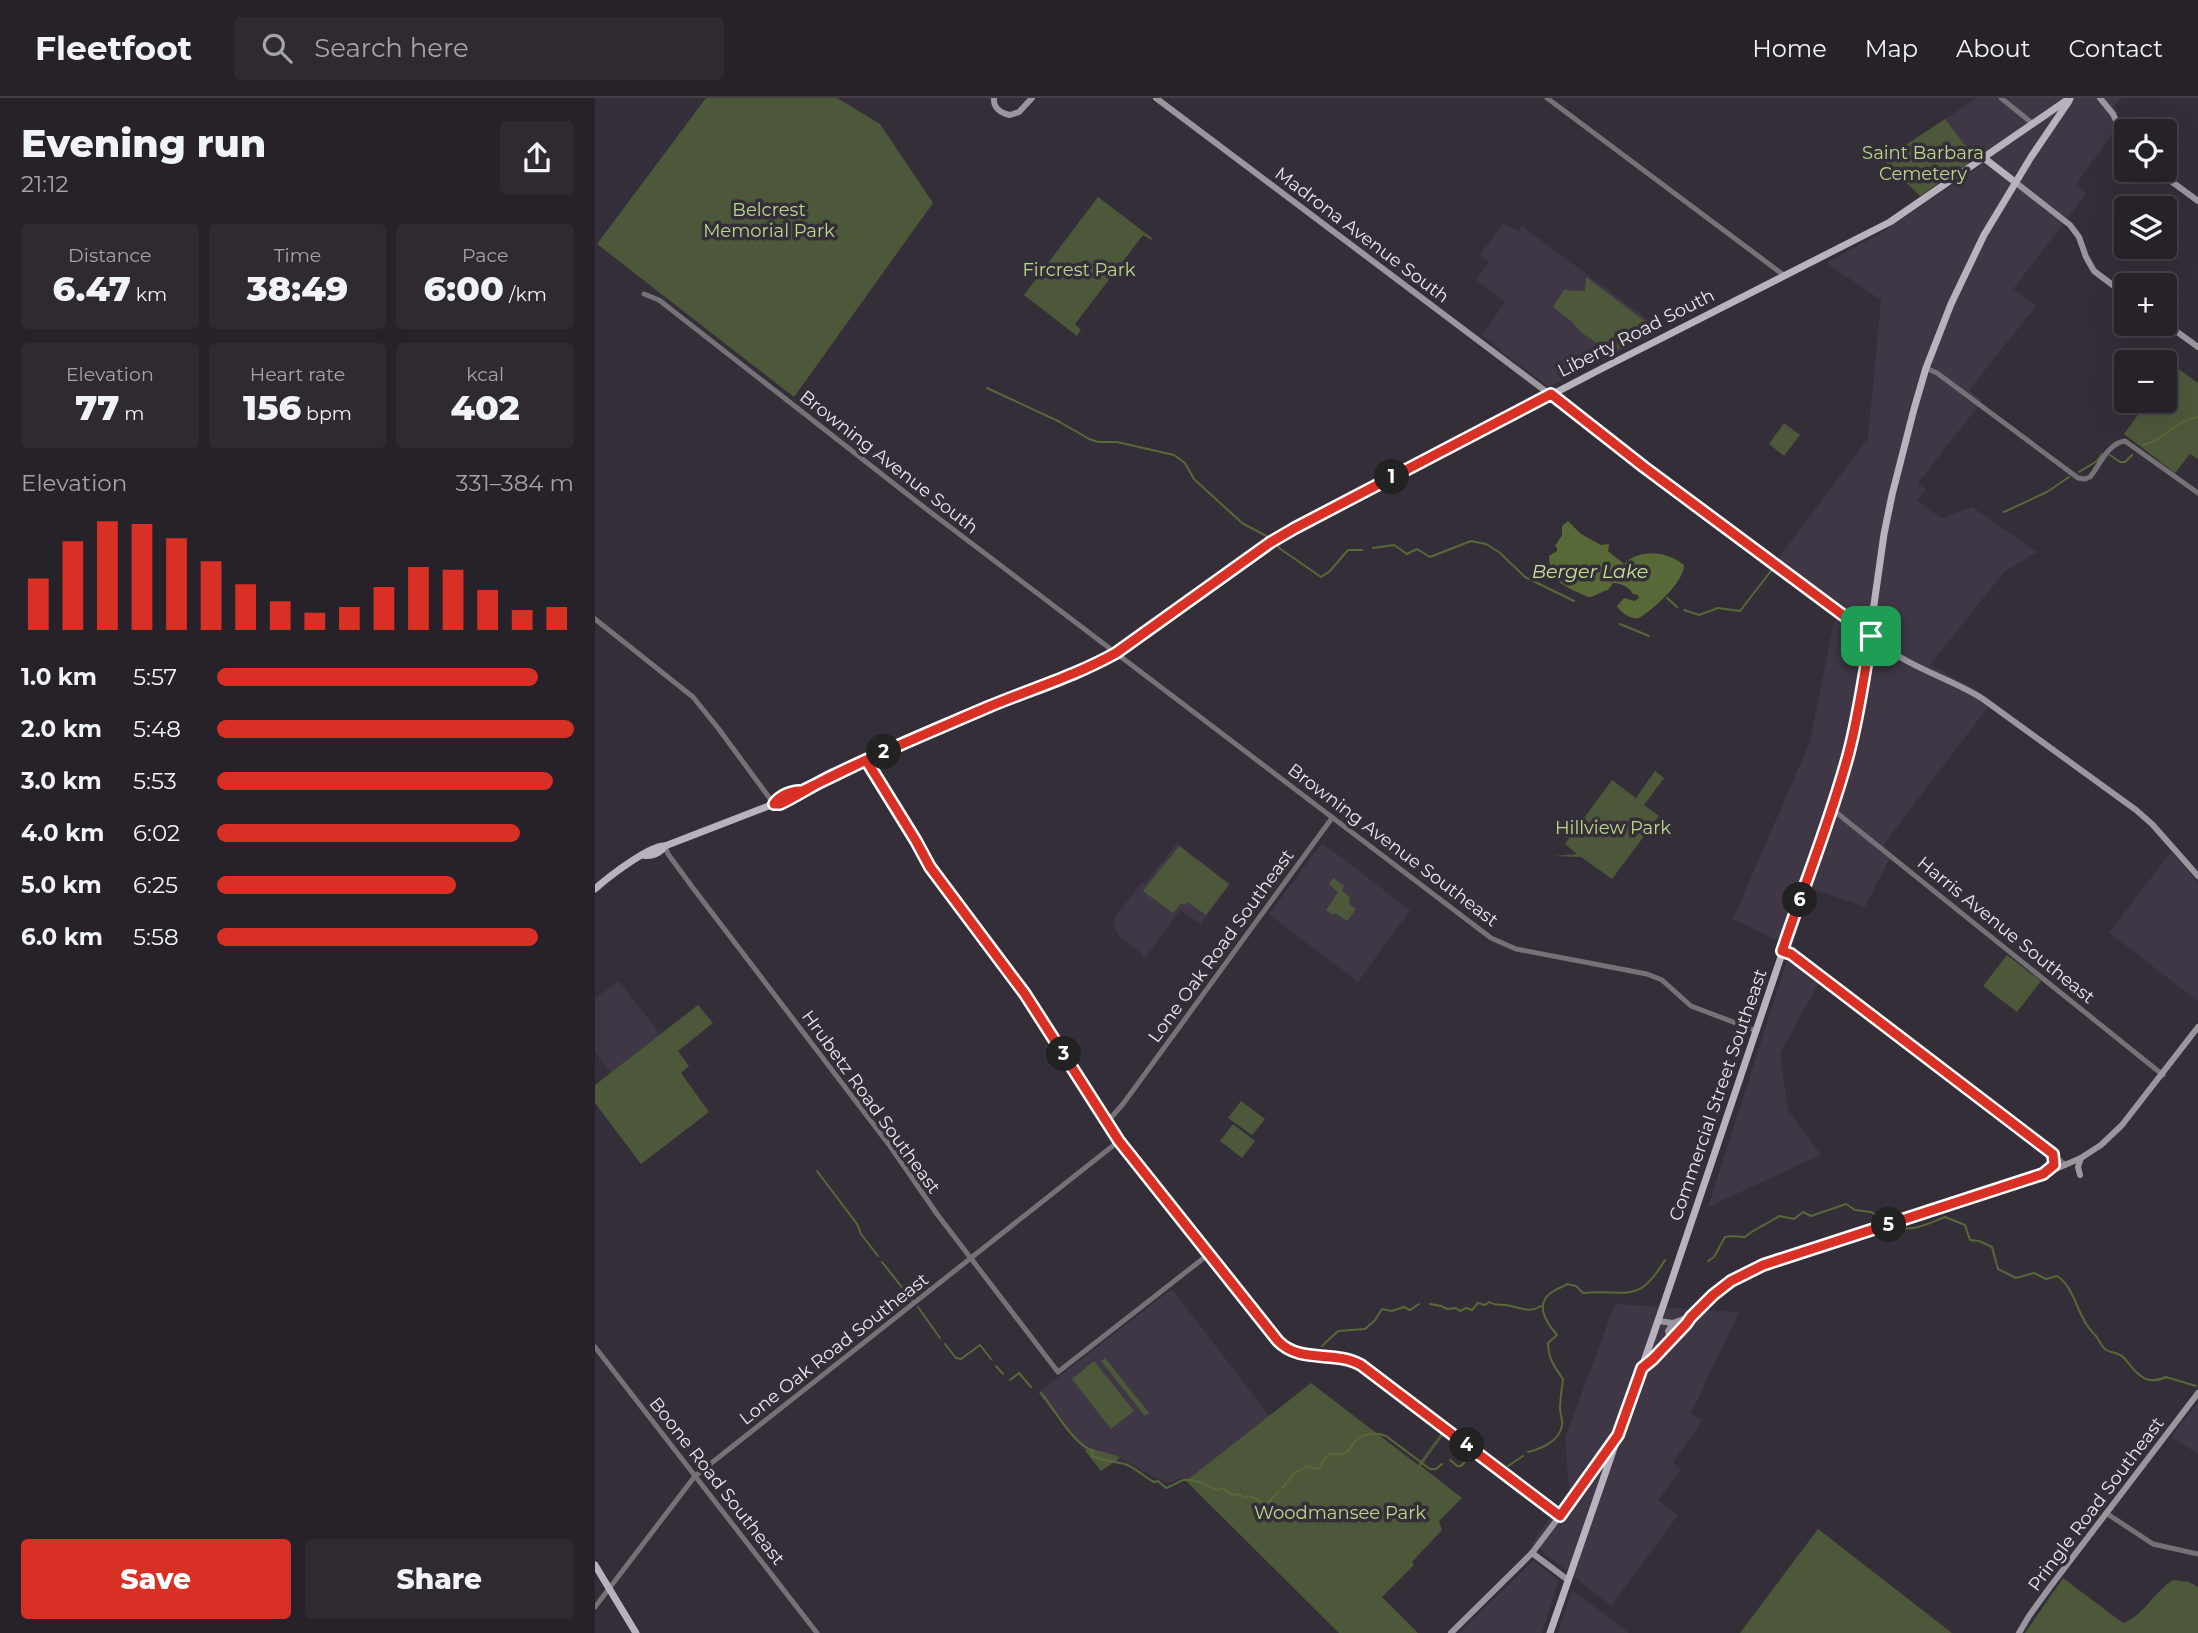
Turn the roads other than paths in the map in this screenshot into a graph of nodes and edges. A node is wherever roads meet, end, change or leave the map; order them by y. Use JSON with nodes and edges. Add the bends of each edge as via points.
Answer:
{"nodes":[{"id":1,"x":994,"y":98,"type":"edge"},
{"id":2,"x":1032,"y":98,"type":"edge"},
{"id":3,"x":1156,"y":98,"type":"edge"},
{"id":4,"x":1547,"y":98,"type":"edge"},
{"id":5,"x":2001,"y":98,"type":"edge"},
{"id":6,"x":2071,"y":98,"type":"edge"},
{"id":7,"x":2100,"y":98,"type":"edge"},
{"id":8,"x":2115,"y":119,"type":"edge"},
{"id":9,"x":2032,"y":123,"type":"junction"},
{"id":10,"x":1984,"y":158,"type":"junction"},
{"id":11,"x":2015,"y":182,"type":"junction"},
{"id":12,"x":2172,"y":182,"type":"edge"},
{"id":13,"x":2198,"y":201,"type":"edge"},
{"id":14,"x":1785,"y":276,"type":"junction"},
{"id":15,"x":2114,"y":286,"type":"edge"},
{"id":16,"x":645,"y":294,"type":"dead end"},
{"id":17,"x":2177,"y":332,"type":"edge"},
{"id":18,"x":2198,"y":347,"type":"edge"},
{"id":19,"x":1926,"y":368,"type":"junction"},
{"id":20,"x":1551,"y":394,"type":"junction"},
{"id":21,"x":2198,"y":493,"type":"edge"},
{"id":22,"x":595,"y":619,"type":"edge"},
{"id":23,"x":1871,"y":636,"type":"junction"},
{"id":24,"x":1893,"y":652,"type":"junction"},
{"id":25,"x":1116,"y":653,"type":"junction"},
{"id":26,"x":1867,"y":663,"type":"junction"},
{"id":27,"x":866,"y":760,"type":"junction"},
{"id":28,"x":774,"y":804,"type":"junction"},
{"id":29,"x":1832,"y":809,"type":"junction"},
{"id":30,"x":1332,"y":818,"type":"junction"},
{"id":31,"x":665,"y":846,"type":"junction"},
{"id":32,"x":2198,"y":876,"type":"edge"},
{"id":33,"x":595,"y":889,"type":"edge"},
{"id":34,"x":1782,"y":951,"type":"junction"},
{"id":35,"x":2198,"y":1027,"type":"edge"},
{"id":36,"x":1757,"y":1031,"type":"junction"},
{"id":37,"x":2163,"y":1075,"type":"junction"},
{"id":38,"x":1107,"y":1122,"type":"junction"},
{"id":39,"x":1119,"y":1141,"type":"junction"},
{"id":40,"x":2053,"y":1154,"type":"junction"},
{"id":41,"x":2081,"y":1158,"type":"junction"},
{"id":42,"x":2066,"y":1165,"type":"junction"},
{"id":43,"x":2048,"y":1172,"type":"junction"},
{"id":44,"x":2080,"y":1175,"type":"dead end"},
{"id":45,"x":1209,"y":1254,"type":"junction"},
{"id":46,"x":971,"y":1259,"type":"junction"},
{"id":47,"x":1691,"y":1317,"type":"junction"},
{"id":48,"x":1658,"y":1321,"type":"junction"},
{"id":49,"x":1673,"y":1323,"type":"junction"},
{"id":50,"x":1671,"y":1341,"type":"junction"},
{"id":51,"x":595,"y":1347,"type":"edge"},
{"id":52,"x":1642,"y":1368,"type":"junction"},
{"id":53,"x":2198,"y":1393,"type":"edge"},
{"id":54,"x":1618,"y":1435,"type":"junction"},
{"id":55,"x":695,"y":1476,"type":"junction"},
{"id":56,"x":1584,"y":1485,"type":"joint"},
{"id":57,"x":2106,"y":1513,"type":"junction"},
{"id":58,"x":1560,"y":1516,"type":"junction"},
{"id":59,"x":1532,"y":1553,"type":"junction"},
{"id":60,"x":2198,"y":1554,"type":"edge"},
{"id":61,"x":595,"y":1565,"type":"edge"},
{"id":62,"x":1568,"y":1580,"type":"junction"},
{"id":63,"x":609,"y":1588,"type":"junction"},
{"id":64,"x":595,"y":1607,"type":"edge"},
{"id":65,"x":636,"y":1633,"type":"edge"},
{"id":66,"x":817,"y":1633,"type":"edge"},
{"id":67,"x":1451,"y":1633,"type":"edge"},
{"id":68,"x":1550,"y":1633,"type":"edge"},
{"id":69,"x":2019,"y":1633,"type":"edge"}],
"edges":[{"from":1,"to":2,"type":"main road","via":[[997,108],[1010,115]]},
{"from":3,"to":20,"type":"main road","name":"Madrona Avenue South"},
{"from":4,"to":14,"type":"street"},
{"from":5,"to":9,"type":"street"},
{"from":6,"to":9,"type":"main road","name":"Liberty Road South"},
{"from":6,"to":11,"type":"main road","name":"Commercial Street Southeast"},
{"from":7,"to":8,"type":"main road"},
{"from":9,"to":10,"type":"main road","name":"Liberty Road South"},
{"from":10,"to":11,"type":"main road"},
{"from":10,"to":14,"type":"main road","name":"Liberty Road South","via":[[1890,222]]},
{"from":11,"to":15,"type":"main road","via":[[2070,225],[2094,271]]},
{"from":11,"to":19,"type":"main road","name":"Commercial Street Southeast","via":[[1972,259]]},
{"from":12,"to":13,"type":"main road"},
{"from":14,"to":20,"type":"main road","name":"Liberty Road South"},
{"from":16,"to":25,"type":"street","name":"Browning Avenue South","via":[[659,300]]},
{"from":17,"to":18,"type":"main road"},
{"from":19,"to":21,"type":"street","via":[[2078,478],[2090,477],[2113,446],[2125,441]]},
{"from":19,"to":23,"type":"main road","name":"Commercial Street Southeast","via":[[1892,495]]},
{"from":20,"to":23,"type":"main road","name":"Madrona Avenue South"},
{"from":20,"to":25,"type":"main road","name":"Liberty Road South","via":[[1271,542]]},
{"from":22,"to":28,"type":"street","via":[[693,697]]},
{"from":23,"to":24,"type":"main road","name":"Madrona Avenue South"},
{"from":23,"to":26,"type":"main road","name":"Commercial Street Southeast"},
{"from":24,"to":26,"type":"main road","via":[[1880,653]]},
{"from":24,"to":32,"type":"main road","name":"Madrona Avenue South","via":[[1963,686],[2022,726],[2145,818]]},
{"from":25,"to":27,"type":"main road","name":"Liberty Road South","via":[[1069,677]]},
{"from":25,"to":30,"type":"street","name":"Browning Avenue Southeast"},
{"from":26,"to":29,"type":"main road","name":"Commercial Street Southeast"},
{"from":27,"to":28,"type":"main road","name":"Liberty Road South"},
{"from":27,"to":38,"type":"street","via":[[930,867],[1025,994]]},
{"from":28,"to":31,"type":"main road","name":"Liberty Road South"},
{"from":29,"to":34,"type":"main road","name":"Commercial Street Southeast"},
{"from":29,"to":37,"type":"street","name":"Harris Avenue Southeast"},
{"from":30,"to":36,"type":"street","name":"Browning Avenue Southeast","via":[[1498,942],[1523,951],[1647,974],[1691,1006]]},
{"from":30,"to":38,"type":"street","name":"Lone Oak Road Southeast"},
{"from":31,"to":33,"type":"main road","name":"Liberty Road South","via":[[618,870]]},
{"from":31,"to":46,"type":"street","name":"Hrubetz Road Southeast"},
{"from":34,"to":36,"type":"main road","name":"Commercial Street Southeast"},
{"from":34,"to":40,"type":"street"},
{"from":35,"to":37,"type":"main road"},
{"from":36,"to":48,"type":"main road","name":"Commercial Street Southeast"},
{"from":37,"to":41,"type":"main road","via":[[2117,1131]]},
{"from":38,"to":39,"type":"street"},
{"from":39,"to":45,"type":"street"},
{"from":39,"to":46,"type":"street","name":"Lone Oak Road Southeast"},
{"from":40,"to":42,"type":"street"},
{"from":40,"to":43,"type":"main road","via":[[2054,1165]]},
{"from":41,"to":42,"type":"main road"},
{"from":41,"to":44,"type":"main road"},
{"from":42,"to":43,"type":"main road"},
{"from":43,"to":47,"type":"main road","via":[[1751,1270],[1720,1289]]},
{"from":45,"to":46,"type":"street","name":"Hrubetz Road Southeast","via":[[1058,1372]]},
{"from":45,"to":58,"type":"street","via":[[1286,1349],[1345,1358],[1361,1365]]},
{"from":46,"to":55,"type":"street","name":"Lone Oak Road Southeast"},
{"from":47,"to":49,"type":"main road"},
{"from":47,"to":50,"type":"main road"},
{"from":48,"to":49,"type":"main road"},
{"from":48,"to":52,"type":"main road","name":"Commercial Street Southeast"},
{"from":49,"to":50,"type":"main road","via":[[1668,1331]]},
{"from":50,"to":52,"type":"main road"},
{"from":51,"to":55,"type":"street","name":"Boone Road Southeast"},
{"from":52,"to":54,"type":"main road","name":"Commercial Street Southeast"},
{"from":53,"to":57,"type":"main road","name":"Pringle Road Southeast"},
{"from":54,"to":56,"type":"main road"},
{"from":54,"to":62,"type":"main road","name":"Commercial Street Southeast"},
{"from":55,"to":63,"type":"street","name":"Lone Oak Road Southeast"},
{"from":55,"to":66,"type":"street","name":"Boone Road Southeast"},
{"from":56,"to":58,"type":"main road"},
{"from":57,"to":60,"type":"street","via":[[2153,1544]]},
{"from":57,"to":69,"type":"main road","name":"Pringle Road Southeast"},
{"from":58,"to":59,"type":"main road"},
{"from":59,"to":62,"type":"main road"},
{"from":59,"to":67,"type":"main road"},
{"from":61,"to":63,"type":"main road"},
{"from":62,"to":68,"type":"main road","name":"Commercial Street Southeast"},
{"from":63,"to":64,"type":"street","name":"Lone Oak Road Southeast"},
{"from":63,"to":65,"type":"main road"}]}
